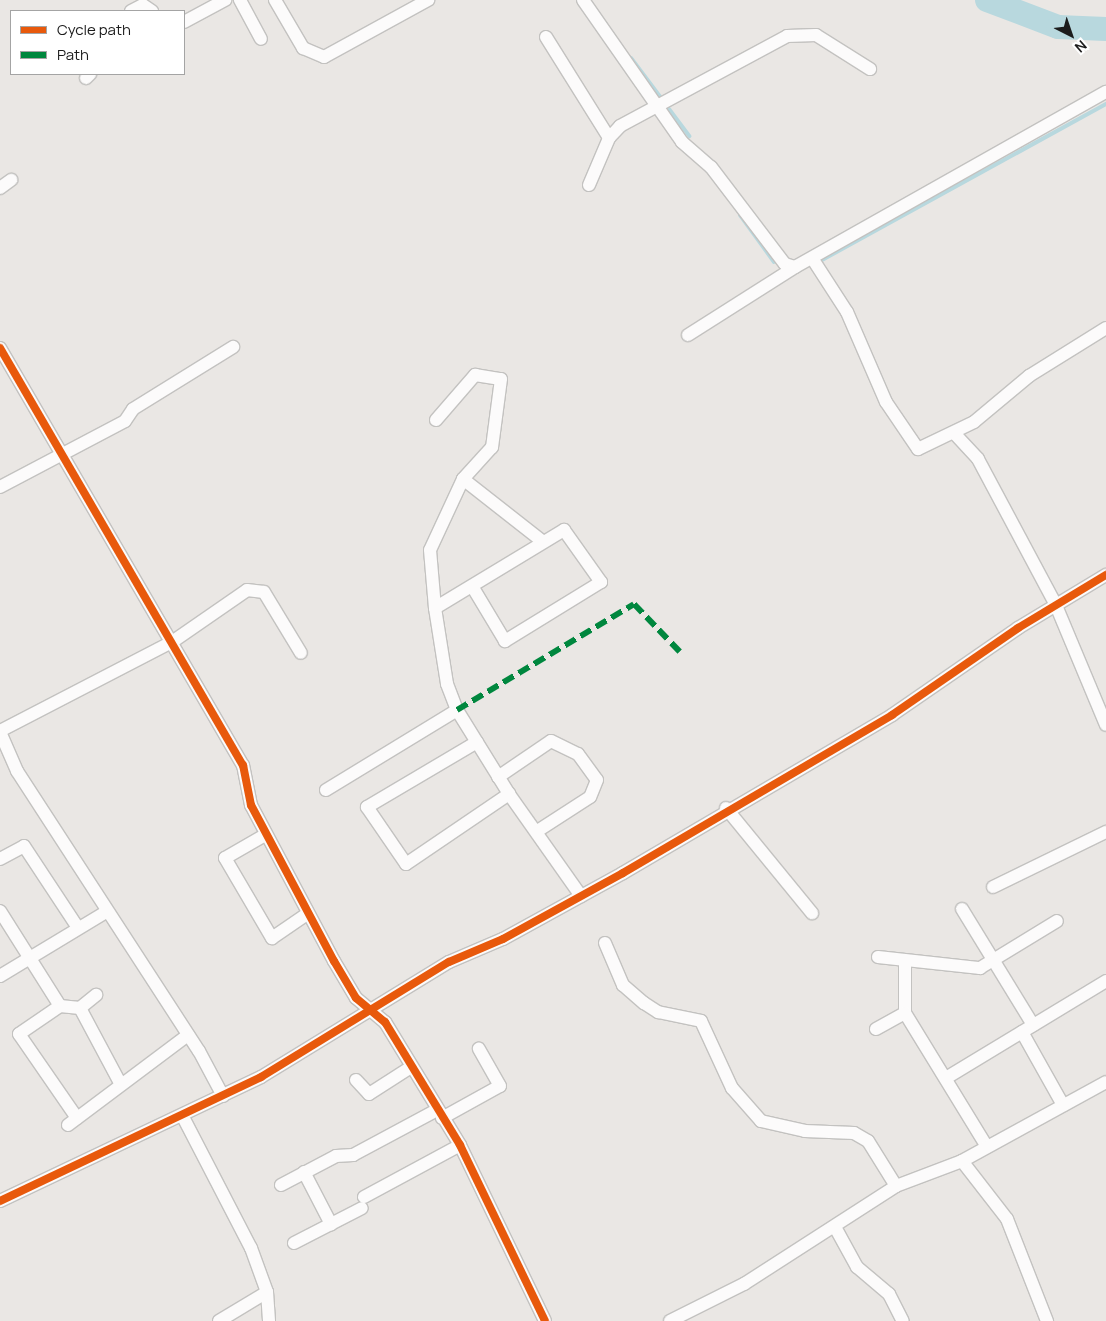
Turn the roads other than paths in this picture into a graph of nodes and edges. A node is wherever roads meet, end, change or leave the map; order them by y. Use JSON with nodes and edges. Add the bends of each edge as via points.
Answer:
{"nodes":[{"id":1,"x":225,"y":0,"type":"edge"},
{"id":2,"x":240,"y":0,"type":"edge"},
{"id":3,"x":275,"y":0,"type":"edge"},
{"id":4,"x":428,"y":0,"type":"edge"},
{"id":5,"x":583,"y":0,"type":"edge"},
{"id":6,"x":133,"y":10,"type":"edge"},
{"id":7,"x":150,"y":10,"type":"edge"},
{"id":8,"x":185,"y":21,"type":"edge"},
{"id":9,"x":546,"y":37,"type":"dead end"},
{"id":10,"x":261,"y":39,"type":"dead end"},
{"id":11,"x":870,"y":69,"type":"dead end"},
{"id":12,"x":1106,"y":92,"type":"edge"},
{"id":13,"x":656,"y":106,"type":"junction"},
{"id":14,"x":610,"y":138,"type":"junction"},
{"id":15,"x":12,"y":180,"type":"dead end"},
{"id":16,"x":589,"y":185,"type":"dead end"},
{"id":17,"x":0,"y":188,"type":"edge"},
{"id":18,"x":812,"y":258,"type":"junction"},
{"id":19,"x":795,"y":267,"type":"junction"},
{"id":20,"x":1106,"y":328,"type":"edge"},
{"id":21,"x":688,"y":335,"type":"dead end"},
{"id":22,"x":233,"y":347,"type":"dead end"},
{"id":23,"x":0,"y":348,"type":"edge"},
{"id":24,"x":436,"y":420,"type":"dead end"},
{"id":25,"x":954,"y":433,"type":"junction"},
{"id":26,"x":60,"y":454,"type":"junction"},
{"id":27,"x":463,"y":478,"type":"junction"},
{"id":28,"x":0,"y":487,"type":"edge"},
{"id":29,"x":542,"y":541,"type":"junction"},
{"id":30,"x":1106,"y":575,"type":"edge"},
{"id":31,"x":472,"y":586,"type":"junction"},
{"id":32,"x":1056,"y":603,"type":"junction"},
{"id":33,"x":435,"y":608,"type":"junction"},
{"id":34,"x":172,"y":642,"type":"junction"},
{"id":35,"x":301,"y":652,"type":"dead end"},
{"id":36,"x":457,"y":710,"type":"junction"},
{"id":37,"x":1106,"y":725,"type":"edge"},
{"id":38,"x":1,"y":727,"type":"edge"},
{"id":39,"x":477,"y":742,"type":"junction"},
{"id":40,"x":498,"y":777,"type":"junction"},
{"id":41,"x":326,"y":790,"type":"dead end"},
{"id":42,"x":509,"y":794,"type":"junction"},
{"id":43,"x":726,"y":808,"type":"junction"},
{"id":44,"x":536,"y":832,"type":"junction"},
{"id":45,"x":1106,"y":832,"type":"edge"},
{"id":46,"x":265,"y":835,"type":"junction"},
{"id":47,"x":0,"y":859,"type":"edge"},
{"id":48,"x":993,"y":887,"type":"dead end"},
{"id":49,"x":581,"y":896,"type":"junction"},
{"id":50,"x":962,"y":909,"type":"dead end"},
{"id":51,"x":0,"y":911,"type":"edge"},
{"id":52,"x":106,"y":912,"type":"junction"},
{"id":53,"x":812,"y":913,"type":"dead end"},
{"id":54,"x":308,"y":914,"type":"junction"},
{"id":55,"x":1057,"y":921,"type":"dead end"},
{"id":56,"x":78,"y":928,"type":"junction"},
{"id":57,"x":605,"y":943,"type":"dead end"},
{"id":58,"x":878,"y":957,"type":"dead end"},
{"id":59,"x":28,"y":959,"type":"junction"},
{"id":60,"x":904,"y":961,"type":"junction"},
{"id":61,"x":994,"y":961,"type":"junction"},
{"id":62,"x":0,"y":976,"type":"edge"},
{"id":63,"x":1106,"y":981,"type":"edge"},
{"id":64,"x":96,"y":995,"type":"dead end"},
{"id":65,"x":60,"y":1006,"type":"junction"},
{"id":66,"x":80,"y":1008,"type":"junction"},
{"id":67,"x":370,"y":1010,"type":"junction"},
{"id":68,"x":905,"y":1013,"type":"junction"},
{"id":69,"x":1027,"y":1028,"type":"junction"},
{"id":70,"x":876,"y":1029,"type":"dead end"},
{"id":71,"x":188,"y":1035,"type":"junction"},
{"id":72,"x":479,"y":1049,"type":"dead end"},
{"id":73,"x":411,"y":1067,"type":"junction"},
{"id":74,"x":946,"y":1078,"type":"junction"},
{"id":75,"x":356,"y":1080,"type":"dead end"},
{"id":76,"x":1106,"y":1082,"type":"edge"},
{"id":77,"x":120,"y":1083,"type":"junction"},
{"id":78,"x":223,"y":1096,"type":"junction"},
{"id":79,"x":1064,"y":1105,"type":"junction"},
{"id":80,"x":439,"y":1114,"type":"junction"},
{"id":81,"x":182,"y":1115,"type":"junction"},
{"id":82,"x":460,"y":1145,"type":"junction"},
{"id":83,"x":987,"y":1147,"type":"junction"},
{"id":84,"x":962,"y":1161,"type":"junction"},
{"id":85,"x":304,"y":1172,"type":"junction"},
{"id":86,"x":281,"y":1184,"type":"dead end"},
{"id":87,"x":896,"y":1186,"type":"junction"},
{"id":88,"x":0,"y":1201,"type":"edge"},
{"id":89,"x":331,"y":1224,"type":"junction"},
{"id":90,"x":835,"y":1227,"type":"junction"},
{"id":91,"x":294,"y":1243,"type":"dead end"},
{"id":92,"x":267,"y":1292,"type":"junction"},
{"id":93,"x":219,"y":1321,"type":"edge"},
{"id":94,"x":269,"y":1321,"type":"edge"},
{"id":95,"x":545,"y":1321,"type":"edge"},
{"id":96,"x":670,"y":1321,"type":"edge"},
{"id":97,"x":903,"y":1321,"type":"edge"},
{"id":98,"x":1047,"y":1321,"type":"edge"}],
"edges":[{"from":1,"to":8,"type":"street"},
{"from":2,"to":10,"type":"street"},
{"from":3,"to":4,"type":"street","via":[[303,48],[324,56]]},
{"from":5,"to":13,"type":"street"},
{"from":6,"to":7,"type":"street","via":[[143,5]]},
{"from":9,"to":14,"type":"street"},
{"from":11,"to":13,"type":"street","via":[[816,35],[803,32],[787,36]]},
{"from":12,"to":18,"type":"street"},
{"from":13,"to":14,"type":"street","via":[[620,126]]},
{"from":13,"to":19,"type":"street","via":[[785,264]]},
{"from":14,"to":16,"type":"street"},
{"from":15,"to":17,"type":"street"},
{"from":18,"to":19,"type":"street"},
{"from":18,"to":25,"type":"street","via":[[847,312],[886,402],[918,450]]},
{"from":19,"to":21,"type":"street"},
{"from":20,"to":25,"type":"street","via":[[1029,376]]},
{"from":22,"to":26,"type":"street","via":[[133,409],[125,420]]},
{"from":23,"to":26,"type":"street"},
{"from":24,"to":27,"type":"street","via":[[475,375],[501,379],[492,447]]},
{"from":25,"to":32,"type":"street","via":[[978,458]]},
{"from":26,"to":28,"type":"street"},
{"from":26,"to":34,"type":"street"},
{"from":27,"to":29,"type":"street"},
{"from":27,"to":33,"type":"street","via":[[430,550]]},
{"from":29,"to":31,"type":"street"},
{"from":29,"to":31,"type":"street","via":[[564,530],[601,582],[506,641]]},
{"from":30,"to":32,"type":"street"},
{"from":31,"to":33,"type":"street"},
{"from":32,"to":37,"type":"street"},
{"from":32,"to":43,"type":"street","via":[[892,715]]},
{"from":33,"to":36,"type":"street","via":[[447,684]]},
{"from":34,"to":35,"type":"street","via":[[219,607],[258,588]]},
{"from":34,"to":38,"type":"street"},
{"from":34,"to":46,"type":"street","via":[[243,765],[251,805]]},
{"from":36,"to":39,"type":"street"},
{"from":36,"to":41,"type":"street"},
{"from":38,"to":52,"type":"street","via":[[17,771]]},
{"from":39,"to":40,"type":"street"},
{"from":39,"to":42,"type":"street","via":[[367,808],[406,864]]},
{"from":40,"to":42,"type":"street"},
{"from":40,"to":44,"type":"street","via":[[551,742],[578,754],[597,780],[590,797]]},
{"from":42,"to":44,"type":"street"},
{"from":43,"to":49,"type":"street"},
{"from":43,"to":53,"type":"street"},
{"from":44,"to":49,"type":"street"},
{"from":45,"to":48,"type":"street"},
{"from":46,"to":54,"type":"street"},
{"from":46,"to":54,"type":"street","via":[[226,858],[272,938]]},
{"from":47,"to":56,"type":"street","via":[[24,846]]},
{"from":49,"to":67,"type":"street","via":[[504,939],[449,962]]},
{"from":50,"to":61,"type":"street"},
{"from":51,"to":59,"type":"street"},
{"from":52,"to":56,"type":"street"},
{"from":52,"to":71,"type":"street"},
{"from":54,"to":67,"type":"street","via":[[356,998]]},
{"from":55,"to":61,"type":"street"},
{"from":56,"to":59,"type":"street"},
{"from":57,"to":87,"type":"street","via":[[623,985],[644,1003],[658,1012],[701,1021],[732,1088],[761,1121],[805,1131],[854,1133],[868,1141]]},
{"from":58,"to":60,"type":"street"},
{"from":59,"to":62,"type":"street"},
{"from":59,"to":65,"type":"street"},
{"from":60,"to":61,"type":"street","via":[[980,968]]},
{"from":60,"to":68,"type":"street"},
{"from":61,"to":69,"type":"street"},
{"from":63,"to":69,"type":"street"},
{"from":64,"to":66,"type":"street"},
{"from":65,"to":66,"type":"street"},
{"from":65,"to":77,"type":"street","via":[[20,1034],[73,1122]]},
{"from":66,"to":77,"type":"street"},
{"from":67,"to":73,"type":"street","via":[[385,1022]]},
{"from":67,"to":78,"type":"street"},
{"from":68,"to":70,"type":"street"},
{"from":68,"to":74,"type":"street"},
{"from":69,"to":74,"type":"street"},
{"from":69,"to":79,"type":"street"},
{"from":71,"to":77,"type":"street"},
{"from":71,"to":78,"type":"street"},
{"from":72,"to":80,"type":"street","via":[[500,1086]]},
{"from":73,"to":75,"type":"street","via":[[369,1094]]},
{"from":73,"to":80,"type":"street"},
{"from":74,"to":83,"type":"street"},
{"from":76,"to":79,"type":"street"},
{"from":78,"to":81,"type":"street"},
{"from":79,"to":83,"type":"street"},
{"from":80,"to":82,"type":"street"},
{"from":80,"to":85,"type":"street","via":[[353,1155],[336,1156]]},
{"from":81,"to":88,"type":"street"},
{"from":81,"to":92,"type":"street","via":[[240,1224]]},
{"from":82,"to":89,"type":"street"},
{"from":82,"to":95,"type":"street"},
{"from":83,"to":84,"type":"street"},
{"from":84,"to":87,"type":"street"},
{"from":84,"to":98,"type":"street","via":[[1007,1219]]},
{"from":85,"to":86,"type":"street"},
{"from":85,"to":89,"type":"street"},
{"from":87,"to":90,"type":"street"},
{"from":89,"to":91,"type":"street"},
{"from":90,"to":96,"type":"street","via":[[744,1284]]},
{"from":90,"to":97,"type":"street","via":[[857,1267],[889,1294]]},
{"from":92,"to":93,"type":"street"},
{"from":92,"to":94,"type":"street"}]}
